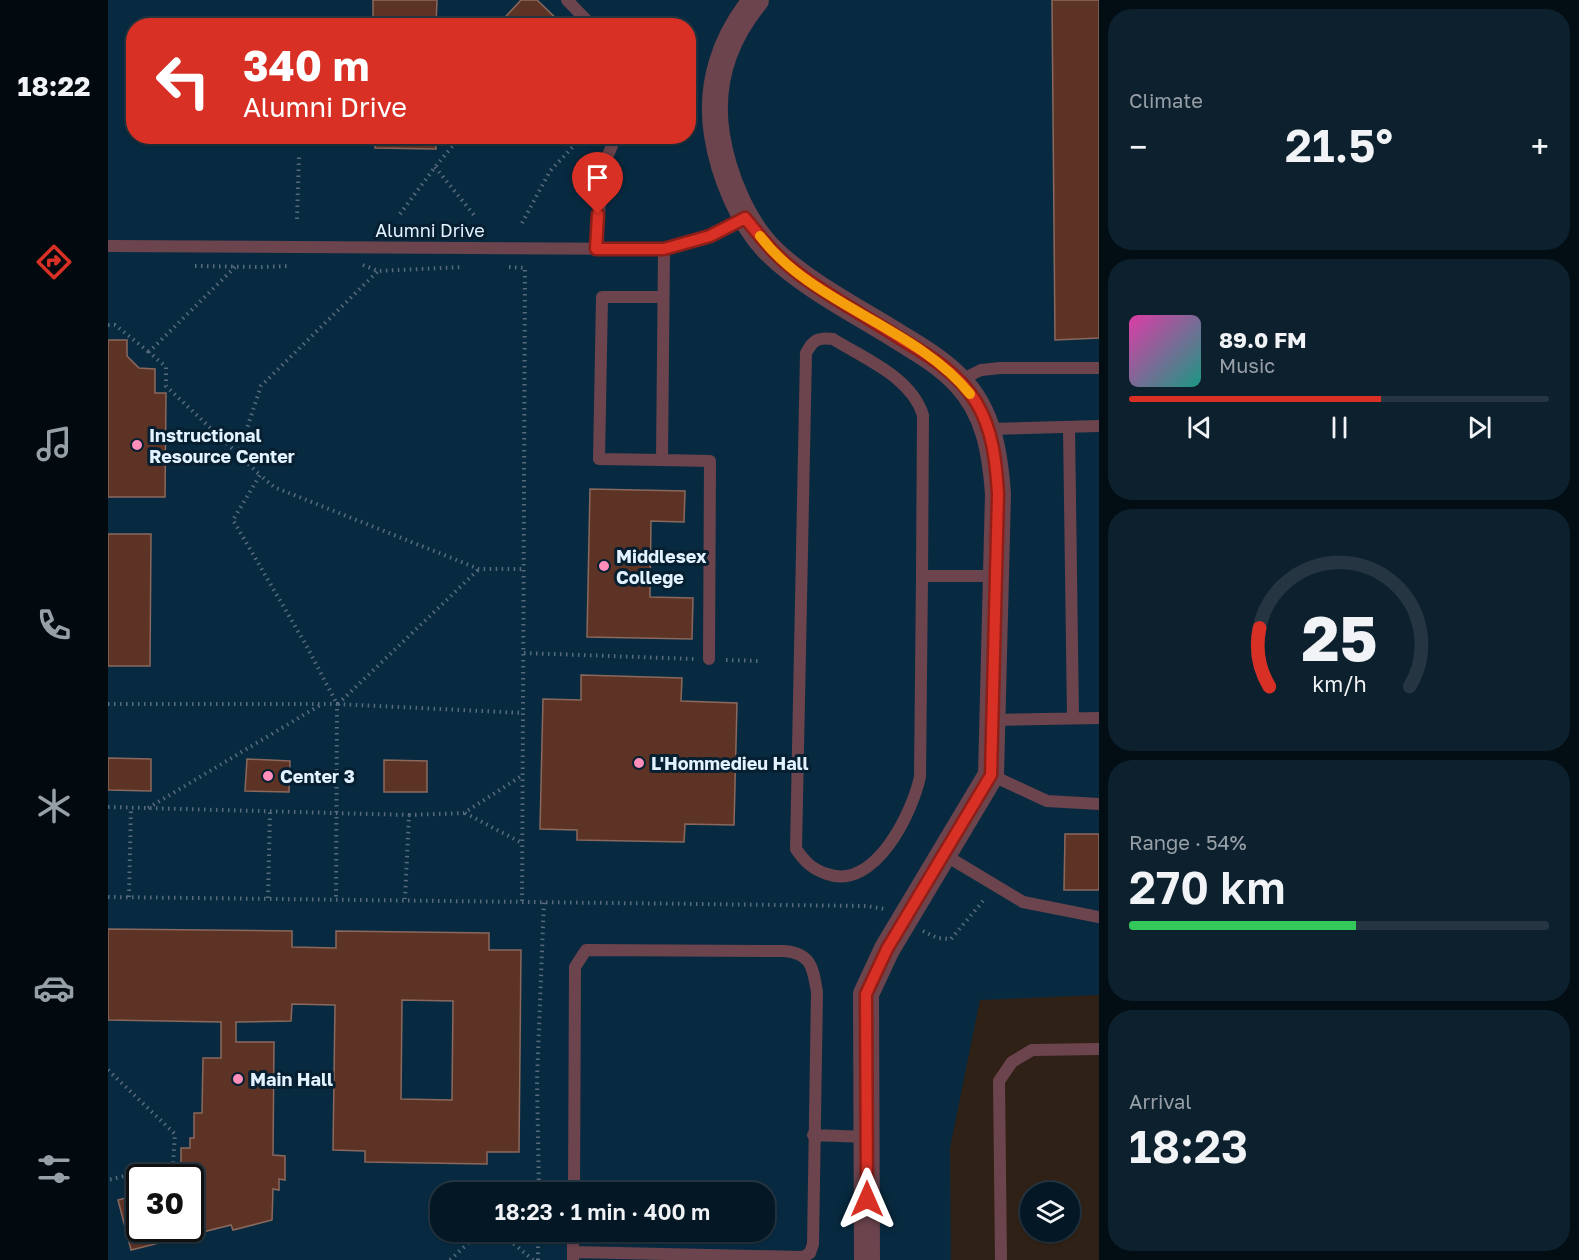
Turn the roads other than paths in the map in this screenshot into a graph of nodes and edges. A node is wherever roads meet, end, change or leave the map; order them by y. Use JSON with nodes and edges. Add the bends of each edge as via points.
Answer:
{"nodes":[{"id":1,"x":567,"y":0,"type":"edge"},
{"id":2,"x":756,"y":0,"type":"edge"},
{"id":3,"x":584,"y":18,"type":"edge"},
{"id":4,"x":613,"y":144,"type":"edge"},
{"id":5,"x":745,"y":218,"type":"junction"},
{"id":6,"x":108,"y":246,"type":"edge"},
{"id":7,"x":596,"y":249,"type":"junction"},
{"id":8,"x":664,"y":249,"type":"junction"},
{"id":9,"x":663,"y":297,"type":"junction"},
{"id":10,"x":1099,"y":368,"type":"edge"},
{"id":11,"x":959,"y":381,"type":"junction"},
{"id":12,"x":1099,"y":426,"type":"edge"},
{"id":13,"x":1069,"y":427,"type":"junction"},
{"id":14,"x":988,"y":429,"type":"junction"},
{"id":15,"x":662,"y":460,"type":"junction"},
{"id":16,"x":922,"y":576,"type":"junction"},
{"id":17,"x":995,"y":576,"type":"junction"},
{"id":18,"x":709,"y":659,"type":"road end"},
{"id":19,"x":1073,"y":718,"type":"junction"},
{"id":20,"x":1099,"y":718,"type":"edge"},
{"id":21,"x":992,"y":720,"type":"junction"},
{"id":22,"x":991,"y":775,"type":"junction"},
{"id":23,"x":1099,"y":804,"type":"edge"},
{"id":24,"x":943,"y":854,"type":"junction"},
{"id":25,"x":1099,"y":917,"type":"edge"},
{"id":26,"x":1099,"y":1050,"type":"edge"},
{"id":27,"x":813,"y":1135,"type":"junction"},
{"id":28,"x":867,"y":1137,"type":"junction"},
{"id":29,"x":574,"y":1182,"type":"edge"},
{"id":30,"x":573,"y":1256,"type":"edge"},
{"id":31,"x":867,"y":1260,"type":"edge"},
{"id":32,"x":1001,"y":1260,"type":"edge"}],
"edges":[{"from":1,"to":3,"type":"lane"},
{"from":2,"to":5,"type":"street","via":[[728,47],[714,96],[720,156]]},
{"from":4,"to":7,"type":"lane","via":[[603,167]]},
{"from":5,"to":8,"type":"lane","name":"Alumni Drive","via":[[710,236]]},
{"from":5,"to":11,"type":"street","via":[[771,252],[800,275],[931,357]]},
{"from":6,"to":7,"type":"lane","name":"Alumni Drive"},
{"from":7,"to":8,"type":"lane","name":"Alumni Drive"},
{"from":8,"to":9,"type":"lane"},
{"from":9,"to":15,"type":"lane"},
{"from":9,"to":15,"type":"lane","via":[[602,297],[599,459]]},
{"from":10,"to":11,"type":"lane","via":[[1000,368],[981,370]]},
{"from":11,"to":14,"type":"street","via":[[975,400]]},
{"from":12,"to":13,"type":"lane"},
{"from":13,"to":14,"type":"lane"},
{"from":13,"to":19,"type":"lane"},
{"from":14,"to":17,"type":"street","via":[[998,494]]},
{"from":15,"to":18,"type":"lane","via":[[710,461]]},
{"from":16,"to":16,"type":"lane","via":[[919,404],[898,379],[833,339],[820,337],[806,353],[796,849],[815,870],[832,876],[848,876],[884,852],[916,796],[920,777]]},
{"from":16,"to":17,"type":"lane"},
{"from":17,"to":21,"type":"street"},
{"from":19,"to":20,"type":"lane"},
{"from":19,"to":21,"type":"lane"},
{"from":21,"to":22,"type":"street"},
{"from":22,"to":23,"type":"lane","via":[[1047,801]]},
{"from":22,"to":24,"type":"street"},
{"from":24,"to":25,"type":"lane","via":[[1023,902]]},
{"from":24,"to":28,"type":"street","via":[[887,949],[866,994]]},
{"from":26,"to":32,"type":"lane","via":[[1032,1050],[1012,1062],[999,1081]]},
{"from":27,"to":28,"type":"lane"},
{"from":27,"to":29,"type":"lane","via":[[817,992],[814,973],[802,954],[586,950],[575,967]]},
{"from":27,"to":30,"type":"lane","via":[[813,1244],[810,1253],[803,1257]]},
{"from":28,"to":31,"type":"street"}]}
